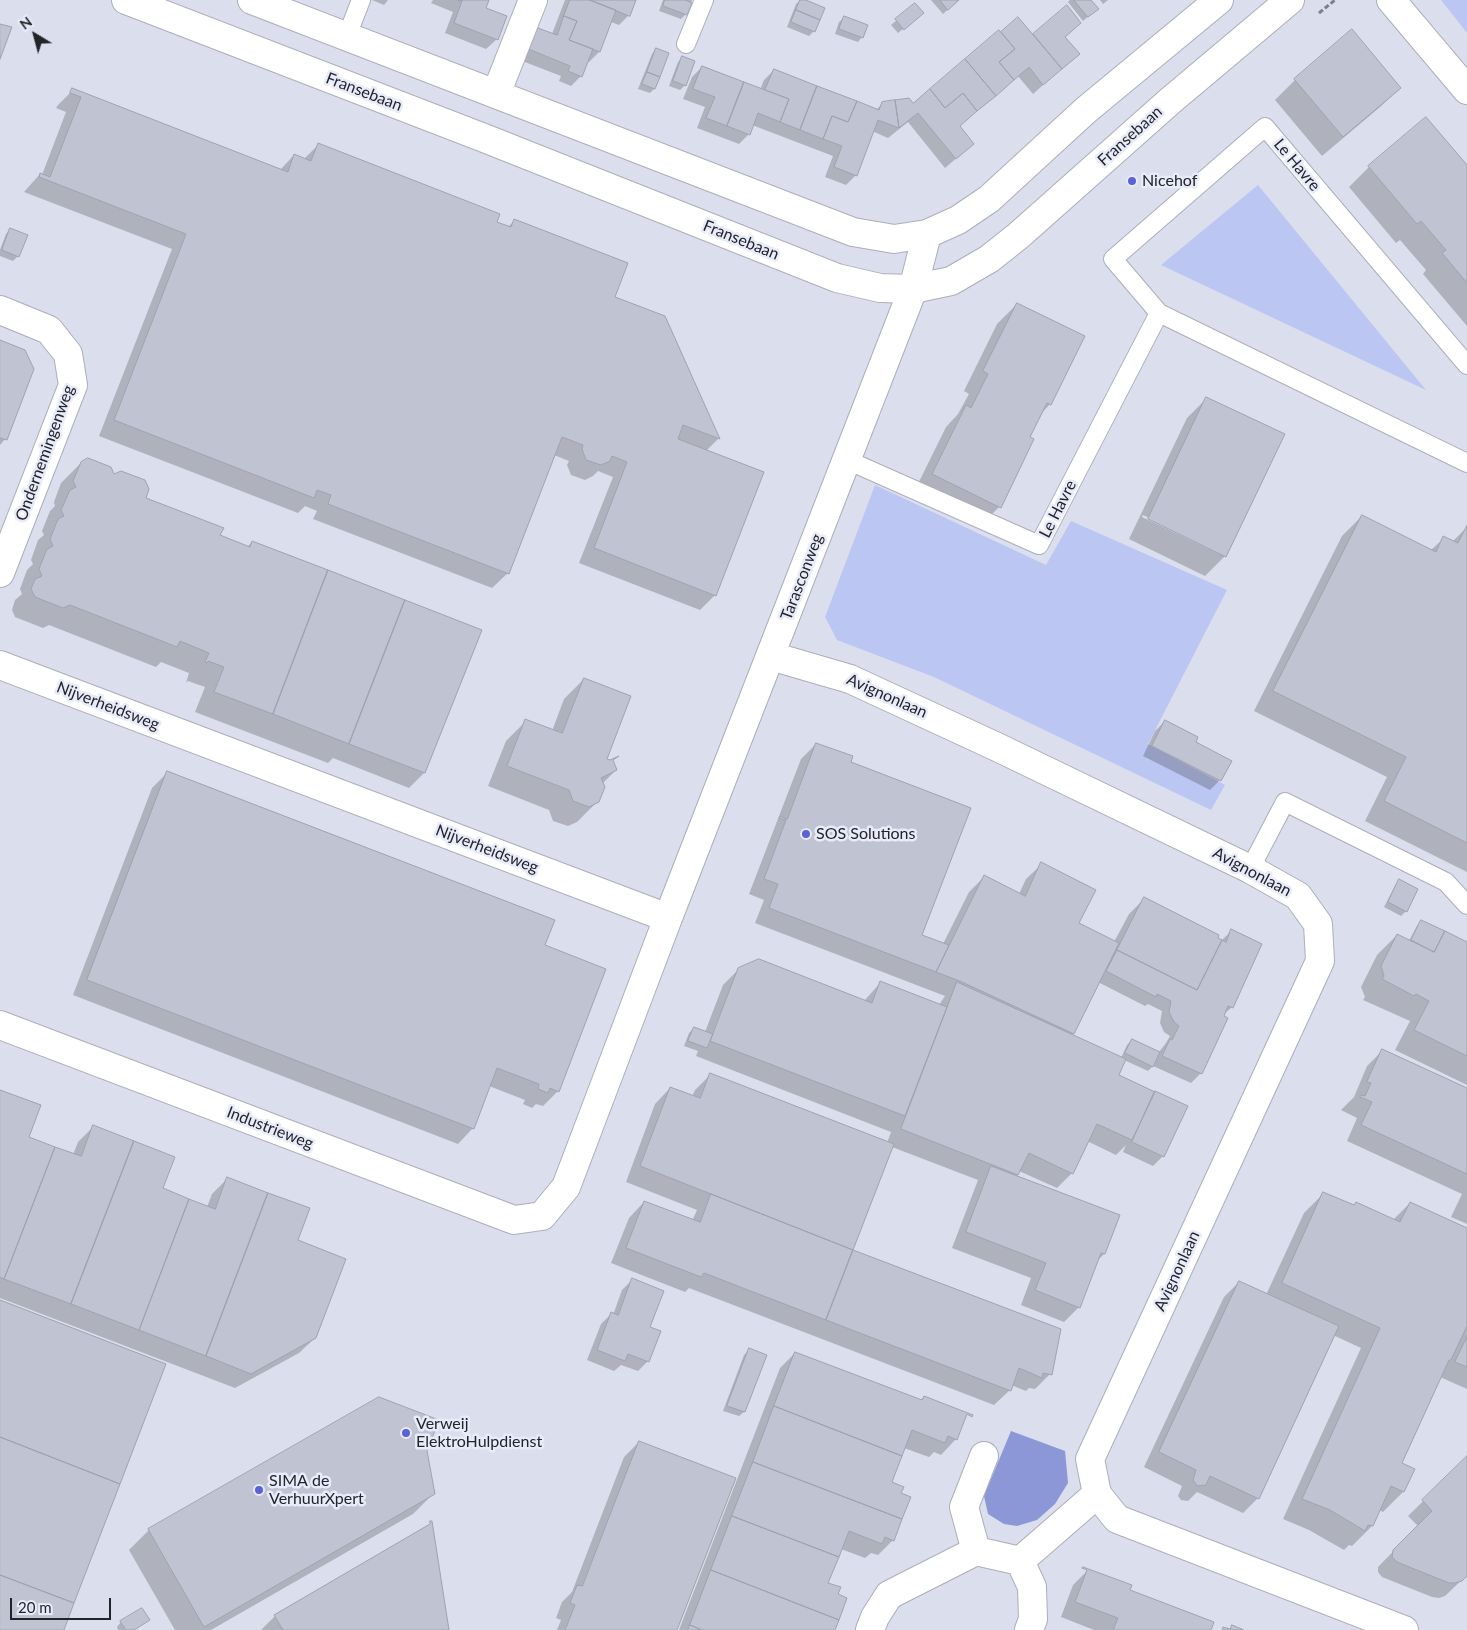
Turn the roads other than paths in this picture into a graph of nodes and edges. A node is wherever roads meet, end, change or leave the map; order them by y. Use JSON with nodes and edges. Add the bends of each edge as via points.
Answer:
{"nodes":[{"id":1,"x":126,"y":0,"type":"edge"},
{"id":2,"x":252,"y":0,"type":"edge"},
{"id":3,"x":361,"y":0,"type":"edge"},
{"id":4,"x":533,"y":0,"type":"edge"},
{"id":5,"x":704,"y":0,"type":"edge"},
{"id":6,"x":1218,"y":0,"type":"edge"},
{"id":7,"x":1290,"y":0,"type":"edge"},
{"id":8,"x":1391,"y":0,"type":"edge"},
{"id":9,"x":162,"y":6,"type":"edge"},
{"id":10,"x":347,"y":36,"type":"junction"},
{"id":11,"x":686,"y":44,"type":"dead end"},
{"id":12,"x":1467,"y":90,"type":"edge"},
{"id":13,"x":496,"y":94,"type":"junction"},
{"id":14,"x":926,"y":234,"type":"junction"},
{"id":15,"x":913,"y":289,"type":"junction"},
{"id":16,"x":0,"y":310,"type":"edge"},
{"id":17,"x":1159,"y":313,"type":"junction"},
{"id":18,"x":1467,"y":365,"type":"edge"},
{"id":19,"x":848,"y":460,"type":"junction"},
{"id":20,"x":1467,"y":463,"type":"edge"},
{"id":21,"x":0,"y":573,"type":"edge"},
{"id":22,"x":771,"y":656,"type":"junction"},
{"id":23,"x":0,"y":665,"type":"edge"},
{"id":24,"x":1250,"y":869,"type":"junction"},
{"id":25,"x":1467,"y":905,"type":"edge"},
{"id":26,"x":668,"y":918,"type":"junction"},
{"id":27,"x":0,"y":1025,"type":"edge"},
{"id":28,"x":984,"y":1456,"type":"dead end"},
{"id":29,"x":1097,"y":1494,"type":"junction"},
{"id":30,"x":976,"y":1551,"type":"junction"},
{"id":31,"x":1020,"y":1561,"type":"junction"},
{"id":32,"x":870,"y":1630,"type":"edge"},
{"id":33,"x":1029,"y":1630,"type":"edge"},
{"id":34,"x":1404,"y":1630,"type":"edge"}],
"edges":[{"from":1,"to":9,"type":"street","name":"Fransebaan"},
{"from":2,"to":10,"type":"street"},
{"from":3,"to":10,"type":"lane"},
{"from":4,"to":13,"type":"street"},
{"from":5,"to":11,"type":"lane"},
{"from":6,"to":14,"type":"street","via":[[1086,110],[989,199],[958,220]]},
{"from":7,"to":15,"type":"street","name":"Fransebaan","via":[[989,259],[951,281]]},
{"from":8,"to":12,"type":"street"},
{"from":9,"to":15,"type":"street","name":"Fransebaan","via":[[836,278],[880,288]]},
{"from":10,"to":13,"type":"street"},
{"from":13,"to":14,"type":"street","via":[[853,232],[894,240]]},
{"from":14,"to":15,"type":"street","name":"Tarasconweg"},
{"from":15,"to":19,"type":"street","name":"Tarasconweg"},
{"from":16,"to":21,"type":"street","name":"Ondernemingenweg","via":[[50,330],[68,354],[73,385]]},
{"from":17,"to":18,"type":"lane","name":"Le Havre","via":[[1113,259],[1264,127]]},
{"from":17,"to":19,"type":"lane","name":"Le Havre","via":[[1039,545]]},
{"from":17,"to":20,"type":"lane","name":"Le Havre"},
{"from":19,"to":22,"type":"street","name":"Tarasconweg"},
{"from":22,"to":24,"type":"street","name":"Avignonlaan","via":[[850,679]]},
{"from":22,"to":26,"type":"street","name":"Tarasconweg"},
{"from":23,"to":26,"type":"street","name":"Nijverheidsweg"},
{"from":24,"to":25,"type":"lane","via":[[1285,802],[1446,882]]},
{"from":24,"to":29,"type":"street","name":"Avignonlaan","via":[[1298,896],[1318,924],[1320,960],[1090,1459]]},
{"from":26,"to":27,"type":"street","name":"Industrieweg","via":[[566,1187],[542,1216],[514,1220]]},
{"from":28,"to":30,"type":"street","via":[[964,1507]]},
{"from":29,"to":31,"type":"street"},
{"from":29,"to":34,"type":"street","name":"Avignonlaan","via":[[1117,1519]]},
{"from":30,"to":31,"type":"street"},
{"from":30,"to":32,"type":"street","via":[[889,1595]]},
{"from":31,"to":33,"type":"street","via":[[1032,1587],[1033,1619]]}]}
